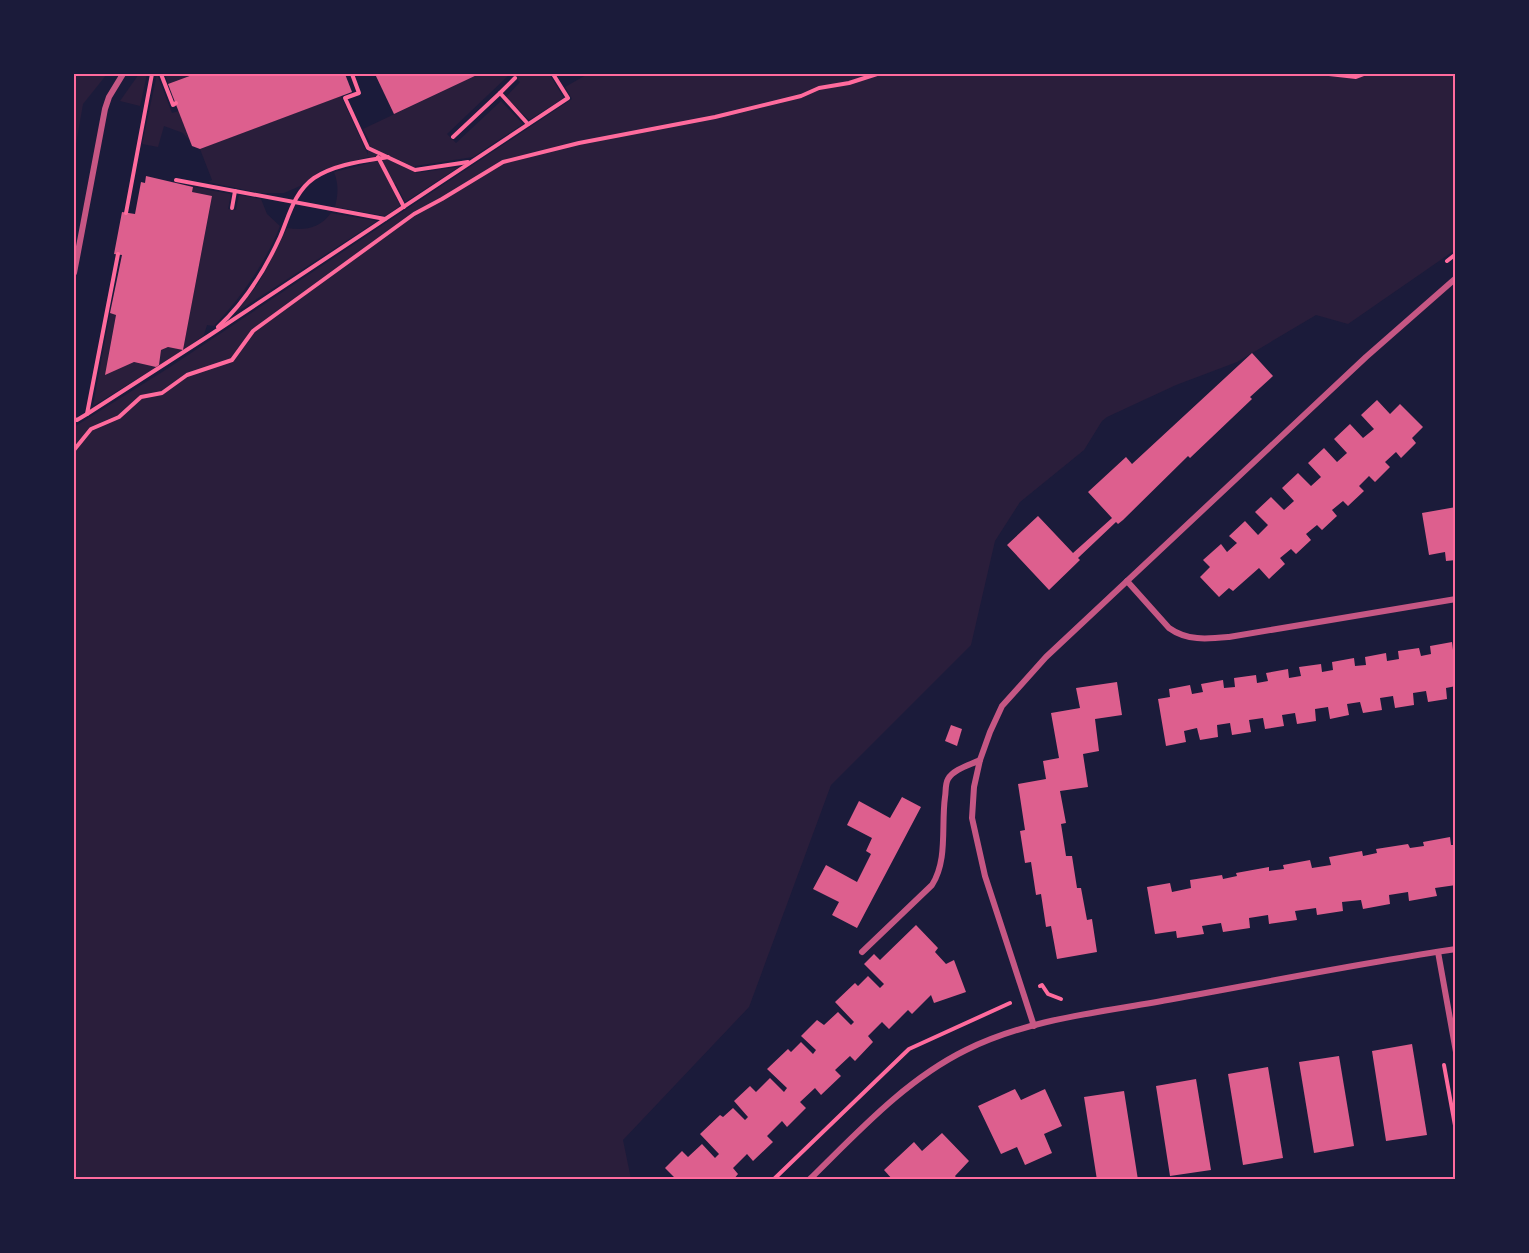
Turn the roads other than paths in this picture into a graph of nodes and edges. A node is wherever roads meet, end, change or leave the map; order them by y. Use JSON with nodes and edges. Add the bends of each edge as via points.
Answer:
{"nodes":[{"id":1,"x":123,"y":74,"type":"edge"},
{"id":2,"x":74,"y":273,"type":"edge"},
{"id":3,"x":1455,"y":278,"type":"edge"},
{"id":4,"x":1127,"y":581,"type":"junction"},
{"id":5,"x":1455,"y":599,"type":"edge"},
{"id":6,"x":980,"y":760,"type":"junction"},
{"id":7,"x":1455,"y":949,"type":"edge"},
{"id":8,"x":862,"y":952,"type":"dead end"},
{"id":9,"x":1438,"y":952,"type":"junction"},
{"id":10,"x":1034,"y":1026,"type":"junction"},
{"id":11,"x":1455,"y":1052,"type":"edge"},
{"id":12,"x":809,"y":1179,"type":"edge"}],
"edges":[{"from":1,"to":2,"type":"street","via":[[105,109]]},
{"from":3,"to":4,"type":"street"},
{"from":4,"to":5,"type":"street","via":[[1169,628],[1196,639],[1229,638]]},
{"from":4,"to":6,"type":"street","via":[[1046,657],[1002,706]]},
{"from":6,"to":8,"type":"street","via":[[948,778],[938,877]]},
{"from":6,"to":10,"type":"street","via":[[972,818],[977,846]]},
{"from":7,"to":9,"type":"street"},
{"from":9,"to":10,"type":"street"},
{"from":9,"to":11,"type":"street"},
{"from":10,"to":12,"type":"street","via":[[967,1049],[919,1078]]}]}
